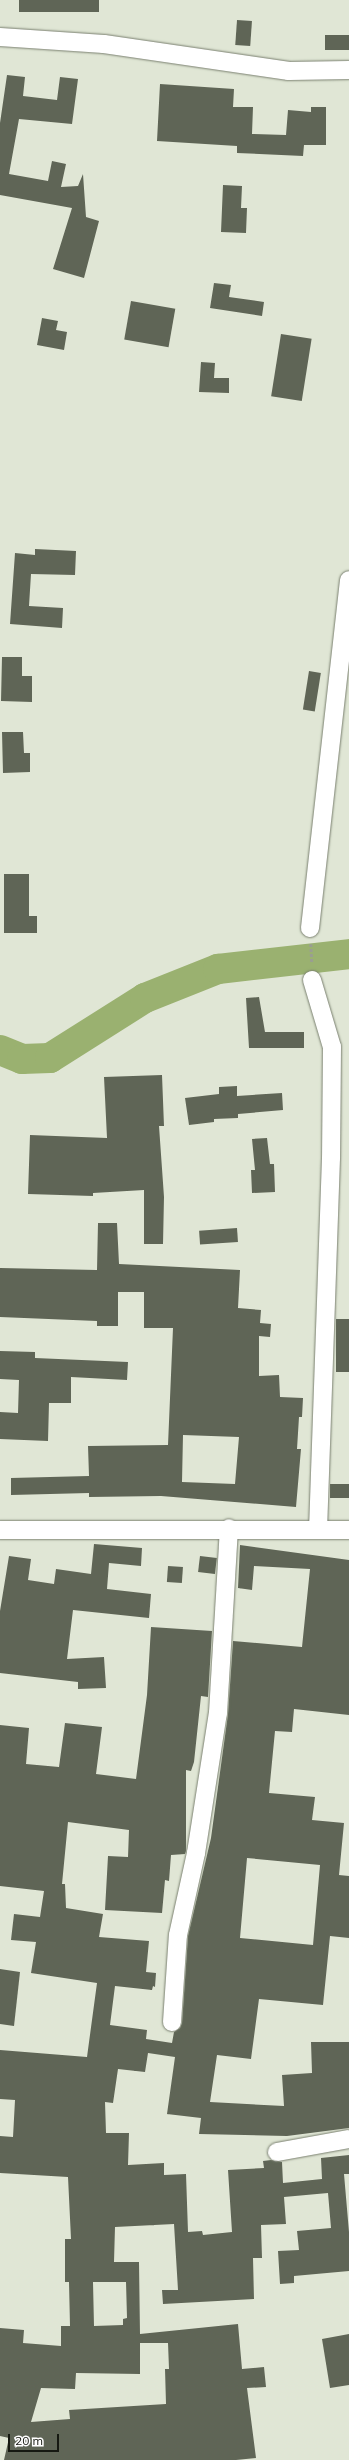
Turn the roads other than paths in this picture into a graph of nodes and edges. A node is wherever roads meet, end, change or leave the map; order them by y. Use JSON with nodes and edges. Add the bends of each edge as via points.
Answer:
{"nodes":[{"id":1,"x":0,"y":37,"type":"edge"},
{"id":2,"x":349,"y":70,"type":"edge"},
{"id":3,"x":349,"y":580,"type":"edge"},
{"id":4,"x":310,"y":928,"type":"road end"},
{"id":5,"x":312,"y":980,"type":"road end"},
{"id":6,"x":229,"y":1528,"type":"junction"},
{"id":7,"x":0,"y":1530,"type":"edge"},
{"id":8,"x":318,"y":1530,"type":"junction"},
{"id":9,"x":349,"y":1530,"type":"edge"},
{"id":10,"x":172,"y":2022,"type":"dead end"},
{"id":11,"x":349,"y":2139,"type":"edge"},
{"id":12,"x":277,"y":2152,"type":"dead end"}],
"edges":[{"from":1,"to":2,"type":"street","via":[[104,44],[289,71]]},
{"from":3,"to":4,"type":"street"},
{"from":5,"to":8,"type":"street","via":[[332,1048],[331,1158]]},
{"from":6,"to":7,"type":"street"},
{"from":6,"to":8,"type":"street"},
{"from":6,"to":10,"type":"street","via":[[218,1713],[196,1853],[178,1935]]},
{"from":8,"to":9,"type":"street"},
{"from":11,"to":12,"type":"street"}]}
